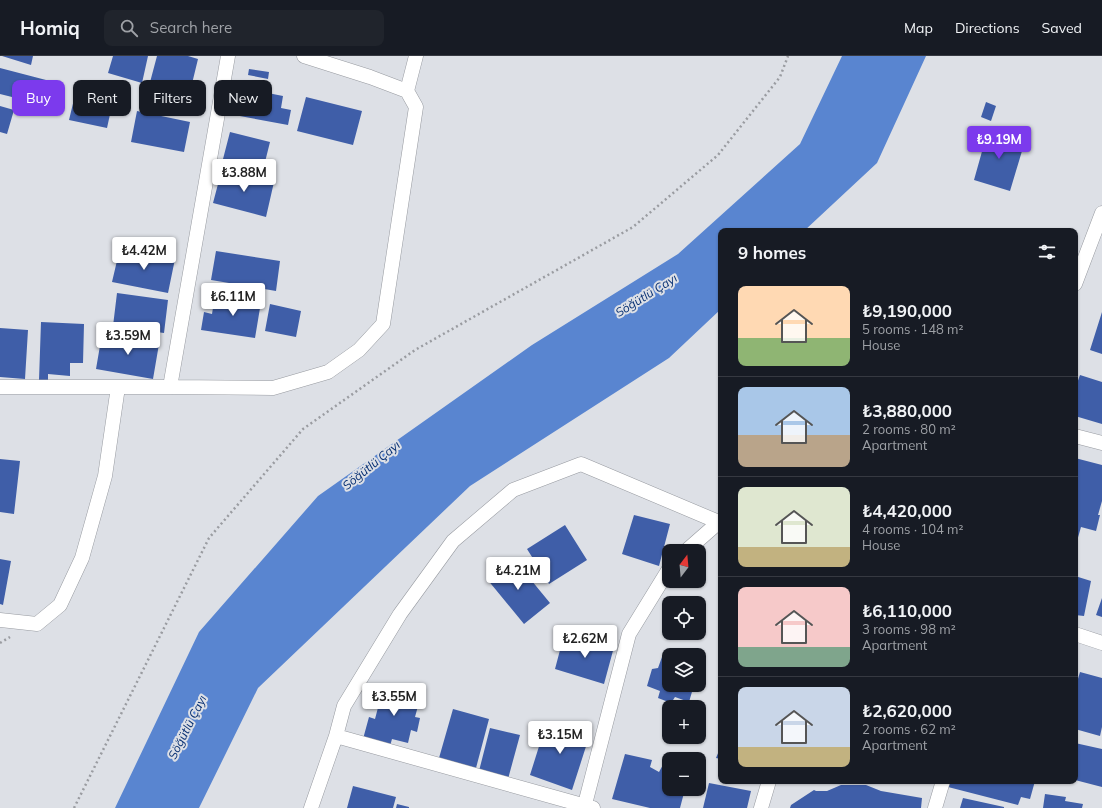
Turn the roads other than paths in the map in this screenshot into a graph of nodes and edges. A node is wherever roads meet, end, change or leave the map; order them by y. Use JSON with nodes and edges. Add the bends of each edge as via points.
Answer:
{"nodes":[{"id":1,"x":228,"y":56,"type":"edge"},
{"id":2,"x":304,"y":56,"type":"edge"},
{"id":3,"x":416,"y":56,"type":"edge"},
{"id":4,"x":407,"y":92,"type":"junction"},
{"id":5,"x":1102,"y":213,"type":"edge"},
{"id":6,"x":1097,"y":241,"type":"edge"},
{"id":7,"x":1078,"y":278,"type":"edge"},
{"id":8,"x":118,"y":387,"type":"junction"},
{"id":9,"x":170,"y":387,"type":"junction"},
{"id":10,"x":0,"y":388,"type":"edge"},
{"id":11,"x":1078,"y":437,"type":"edge"},
{"id":12,"x":1102,"y":443,"type":"edge"},
{"id":13,"x":718,"y":521,"type":"edge"},
{"id":14,"x":718,"y":524,"type":"edge"},
{"id":15,"x":694,"y":544,"type":"edge"},
{"id":16,"x":662,"y":580,"type":"edge"},
{"id":17,"x":0,"y":620,"type":"edge"},
{"id":18,"x":1078,"y":635,"type":"edge"},
{"id":19,"x":1102,"y":643,"type":"edge"},
{"id":20,"x":336,"y":736,"type":"junction"},
{"id":21,"x":768,"y":784,"type":"edge"},
{"id":22,"x":941,"y":784,"type":"edge"},
{"id":23,"x":587,"y":807,"type":"edge"},
{"id":24,"x":310,"y":808,"type":"edge"},
{"id":25,"x":761,"y":808,"type":"edge"},
{"id":26,"x":935,"y":808,"type":"edge"}],
"edges":[{"from":1,"to":9,"type":"street"},
{"from":2,"to":4,"type":"street"},
{"from":3,"to":4,"type":"street"},
{"from":4,"to":9,"type":"street","via":[[416,107],[382,324],[359,350],[328,372],[273,388]]},
{"from":5,"to":6,"type":"street"},
{"from":6,"to":7,"type":"street"},
{"from":8,"to":9,"type":"street"},
{"from":8,"to":10,"type":"street"},
{"from":8,"to":17,"type":"street","via":[[105,476],[82,558],[60,605],[37,624]]},
{"from":11,"to":12,"type":"street"},
{"from":13,"to":20,"type":"street","via":[[581,464],[513,490],[453,541],[400,614],[344,706]]},
{"from":14,"to":15,"type":"street"},
{"from":16,"to":23,"type":"street","via":[[629,634]]},
{"from":18,"to":19,"type":"street"},
{"from":20,"to":23,"type":"street"},
{"from":20,"to":24,"type":"street"},
{"from":21,"to":25,"type":"street"},
{"from":22,"to":26,"type":"street"}]}
